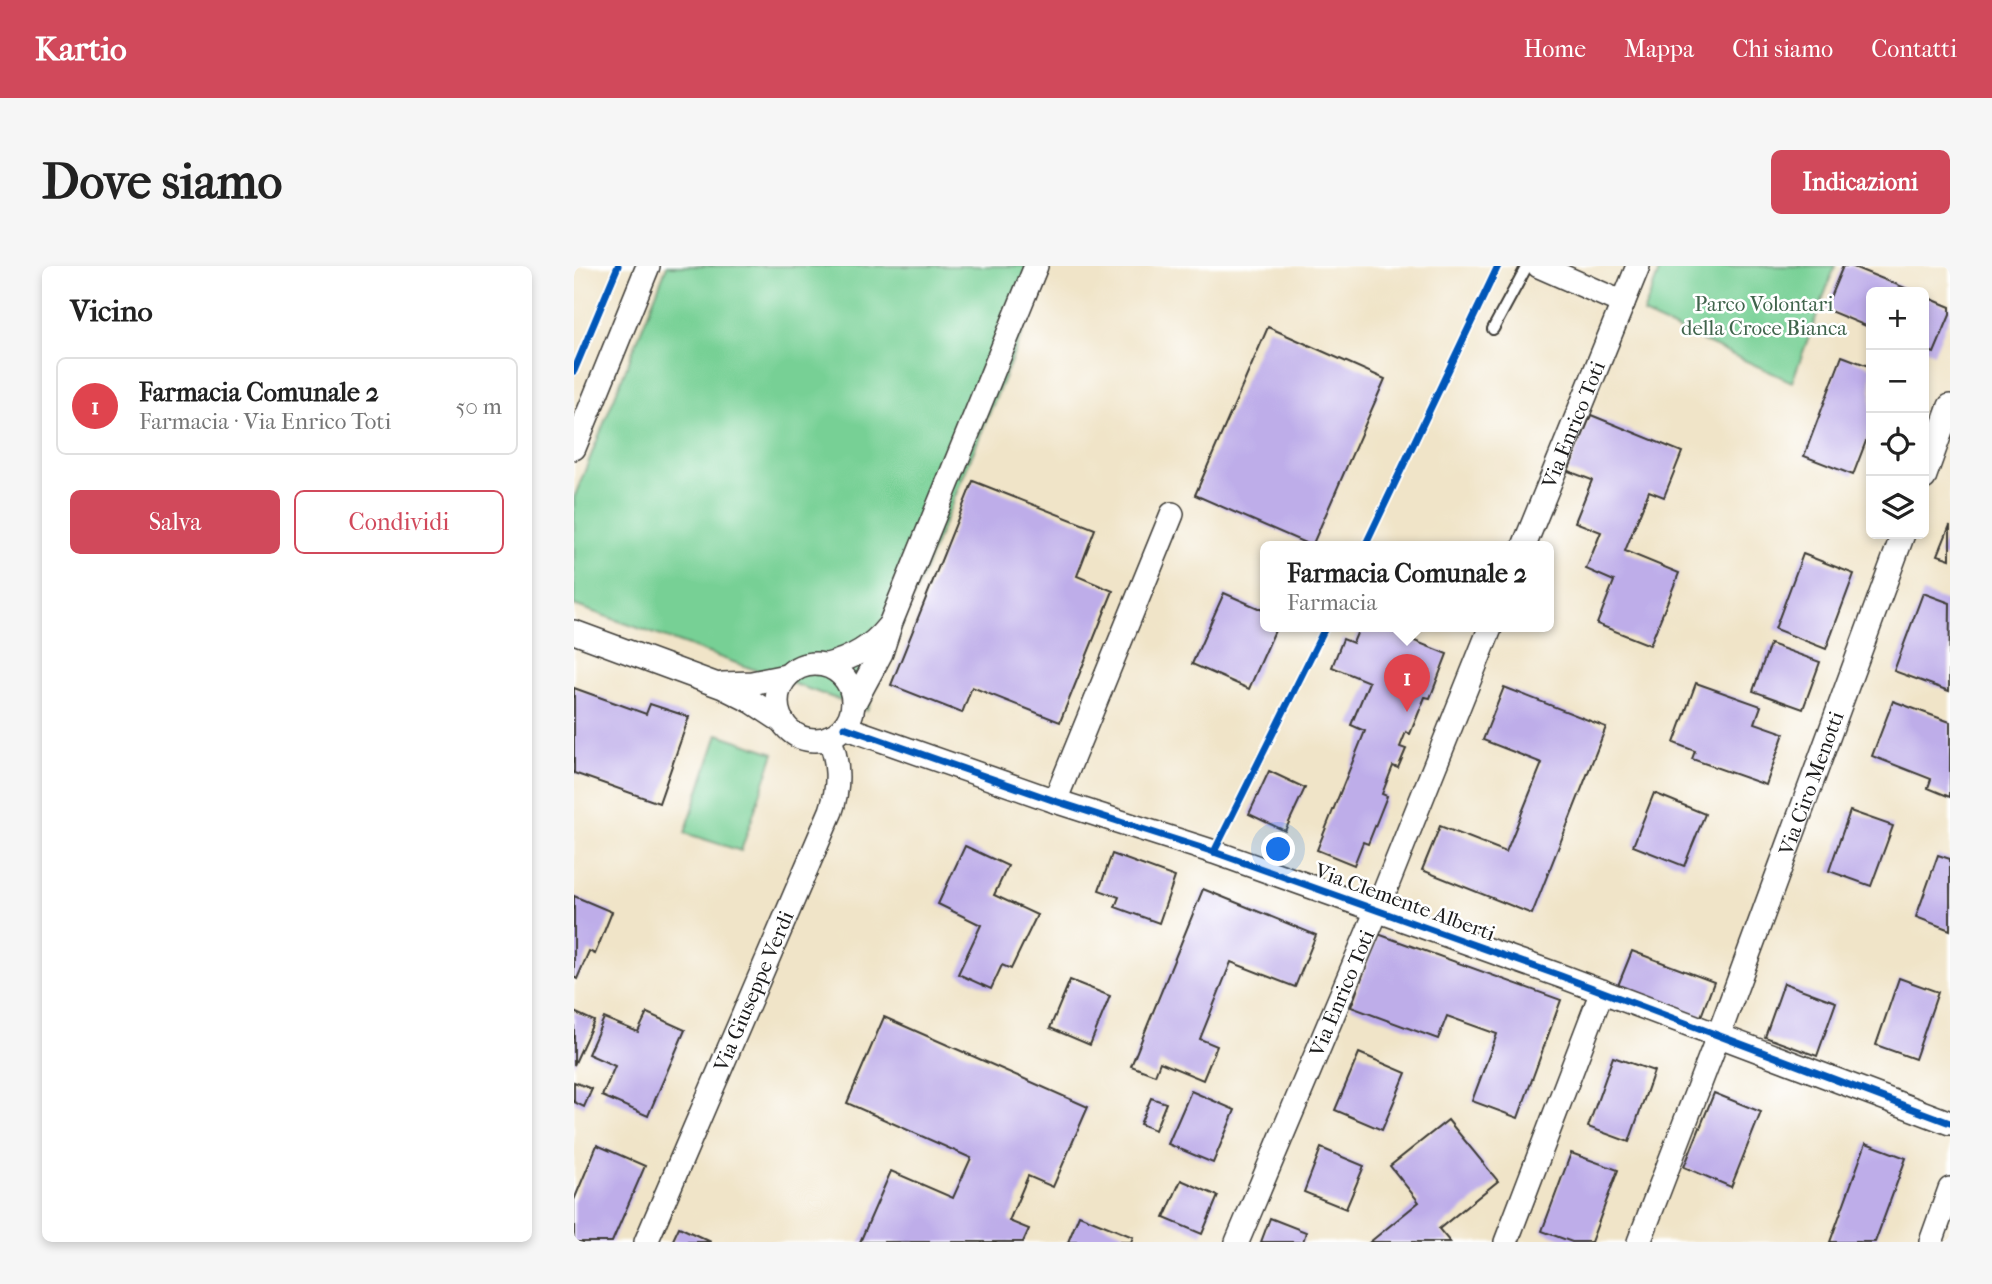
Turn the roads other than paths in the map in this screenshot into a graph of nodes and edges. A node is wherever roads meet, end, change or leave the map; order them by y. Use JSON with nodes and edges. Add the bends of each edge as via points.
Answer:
{"nodes":[{"id":1,"x":648,"y":266,"type":"edge"},
{"id":2,"x":1036,"y":266,"type":"edge"},
{"id":3,"x":1638,"y":266,"type":"edge"},
{"id":4,"x":1538,"y":267,"type":"edge"},
{"id":5,"x":1623,"y":303,"type":"junction"},
{"id":6,"x":1493,"y":330,"type":"dead end"},
{"id":7,"x":1950,"y":406,"type":"edge"},
{"id":8,"x":574,"y":448,"type":"edge"},
{"id":9,"x":1925,"y":476,"type":"edge"},
{"id":10,"x":1172,"y":514,"type":"dead end"},
{"id":11,"x":1901,"y":539,"type":"edge"},
{"id":12,"x":1526,"y":541,"type":"edge"},
{"id":13,"x":891,"y":622,"type":"junction"},
{"id":14,"x":574,"y":632,"type":"edge"},
{"id":15,"x":1490,"y":632,"type":"edge"},
{"id":16,"x":827,"y":665,"type":"junction"},
{"id":17,"x":786,"y":676,"type":"junction"},
{"id":18,"x":716,"y":684,"type":"junction"},
{"id":19,"x":853,"y":705,"type":"junction"},
{"id":20,"x":783,"y":722,"type":"junction"},
{"id":21,"x":837,"y":732,"type":"junction"},
{"id":22,"x":1055,"y":801,"type":"junction"},
{"id":23,"x":1377,"y":910,"type":"junction"},
{"id":24,"x":1602,"y":991,"type":"junction"},
{"id":25,"x":1719,"y":1034,"type":"junction"},
{"id":26,"x":1950,"y":1123,"type":"edge"},
{"id":27,"x":1950,"y":1189,"type":"edge"},
{"id":28,"x":646,"y":1242,"type":"edge"},
{"id":29,"x":1237,"y":1242,"type":"edge"},
{"id":30,"x":1506,"y":1242,"type":"edge"},
{"id":31,"x":1639,"y":1242,"type":"edge"},
{"id":32,"x":1931,"y":1242,"type":"edge"}],
"edges":[{"from":1,"to":8,"type":"street"},
{"from":2,"to":13,"type":"street"},
{"from":3,"to":5,"type":"street","name":"Via Enrico Toti"},
{"from":4,"to":5,"type":"street"},
{"from":4,"to":6,"type":"lane"},
{"from":5,"to":12,"type":"street","name":"Via Enrico Toti"},
{"from":7,"to":9,"type":"street"},
{"from":10,"to":22,"type":"street"},
{"from":11,"to":25,"type":"street","name":"Via Ciro Menotti"},
{"from":13,"to":16,"type":"street","via":[[863,650]]},
{"from":13,"to":19,"type":"street","via":[[881,653]]},
{"from":14,"to":18,"type":"street"},
{"from":15,"to":23,"type":"street","name":"Via Enrico Toti"},
{"from":16,"to":17,"type":"street","via":[[808,664]]},
{"from":16,"to":19,"type":"street","via":[[847,681]]},
{"from":17,"to":18,"type":"street"},
{"from":17,"to":20,"type":"street","via":[[777,699]]},
{"from":18,"to":20,"type":"street"},
{"from":19,"to":21,"type":"street","via":[[850,717]]},
{"from":20,"to":21,"type":"street","via":[[800,737],[818,740]]},
{"from":21,"to":22,"type":"street","name":"Via Clemente Alberti"},
{"from":21,"to":28,"type":"street","name":"Via Giuseppe Verdi","via":[[837,789],[831,811]]},
{"from":22,"to":23,"type":"street","name":"Via Clemente Alberti"},
{"from":23,"to":24,"type":"street","name":"Via Clemente Alberti"},
{"from":23,"to":29,"type":"street","name":"Via Enrico Toti"},
{"from":24,"to":25,"type":"street","name":"Via Clemente Alberti"},
{"from":24,"to":30,"type":"street"},
{"from":25,"to":26,"type":"street","name":"Via Clemente Alberti"},
{"from":25,"to":31,"type":"street","name":"Via Ciro Menotti"},
{"from":27,"to":32,"type":"street"}]}
